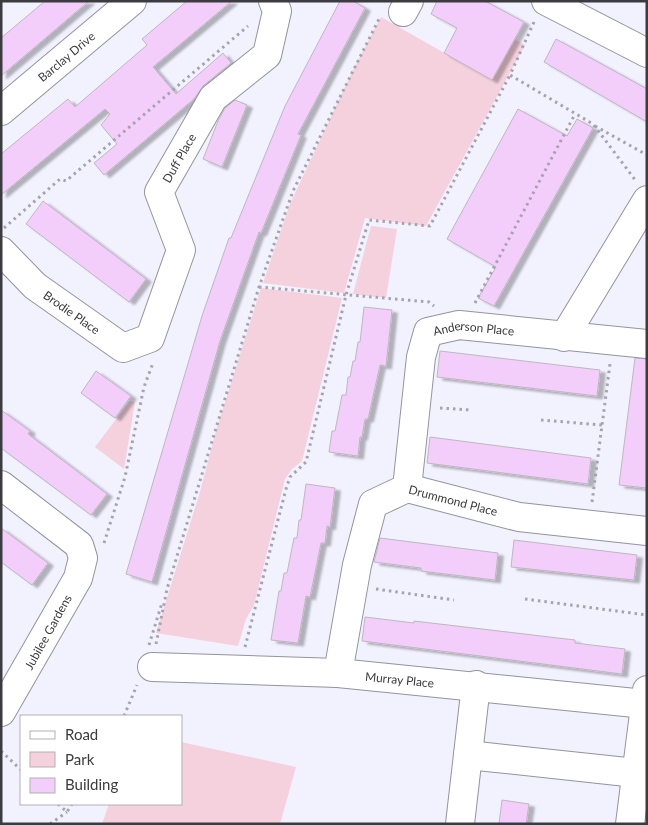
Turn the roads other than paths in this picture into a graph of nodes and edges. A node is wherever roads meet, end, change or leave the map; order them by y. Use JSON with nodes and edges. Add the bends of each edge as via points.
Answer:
{"nodes":[{"id":1,"x":132,"y":1,"type":"edge"},
{"id":2,"x":275,"y":6,"type":"edge"},
{"id":3,"x":541,"y":9,"type":"edge"},
{"id":4,"x":647,"y":53,"type":"edge"},
{"id":5,"x":1,"y":111,"type":"edge"},
{"id":6,"x":644,"y":194,"type":"edge"},
{"id":7,"x":1,"y":251,"type":"edge"},
{"id":8,"x":564,"y":337,"type":"junction"},
{"id":9,"x":150,"y":338,"type":"joint"},
{"id":10,"x":647,"y":344,"type":"edge"},
{"id":11,"x":1,"y":485,"type":"edge"},
{"id":12,"x":407,"y":488,"type":"junction"},
{"id":13,"x":647,"y":531,"type":"edge"},
{"id":14,"x":152,"y":667,"type":"road end"},
{"id":15,"x":338,"y":673,"type":"junction"},
{"id":16,"x":476,"y":686,"type":"junction"},
{"id":17,"x":646,"y":697,"type":"edge"},
{"id":18,"x":1,"y":712,"type":"edge"},
{"id":19,"x":468,"y":754,"type":"junction"},
{"id":20,"x":636,"y":773,"type":"junction"},
{"id":21,"x":460,"y":824,"type":"edge"},
{"id":22,"x":630,"y":824,"type":"edge"}],
"edges":[{"from":1,"to":5,"type":"street","name":"Barclay Drive"},
{"from":2,"to":9,"type":"street","name":"Duff Place","via":[[267,55],[213,98],[158,192],[182,250]]},
{"from":3,"to":4,"type":"street"},
{"from":6,"to":8,"type":"street"},
{"from":7,"to":9,"type":"street","name":"Brodie Place","via":[[35,286],[123,348]]},
{"from":8,"to":10,"type":"street","name":"Anderson Place"},
{"from":8,"to":12,"type":"street","name":"Anderson Place","via":[[461,326],[428,332],[421,357]]},
{"from":11,"to":18,"type":"street","name":"Jubilee Gardens","via":[[82,549],[83,558],[78,578]]},
{"from":12,"to":13,"type":"street","name":"Drummond Place","via":[[520,517]]},
{"from":12,"to":15,"type":"street","name":"Drummond Place","via":[[373,504],[353,586]]},
{"from":14,"to":15,"type":"street","name":"Murray Place"},
{"from":15,"to":16,"type":"street","name":"Murray Place"},
{"from":16,"to":17,"type":"street","name":"Murray Place"},
{"from":16,"to":19,"type":"street"},
{"from":17,"to":20,"type":"street"},
{"from":19,"to":20,"type":"street"},
{"from":19,"to":21,"type":"street"},
{"from":20,"to":22,"type":"street"}]}
